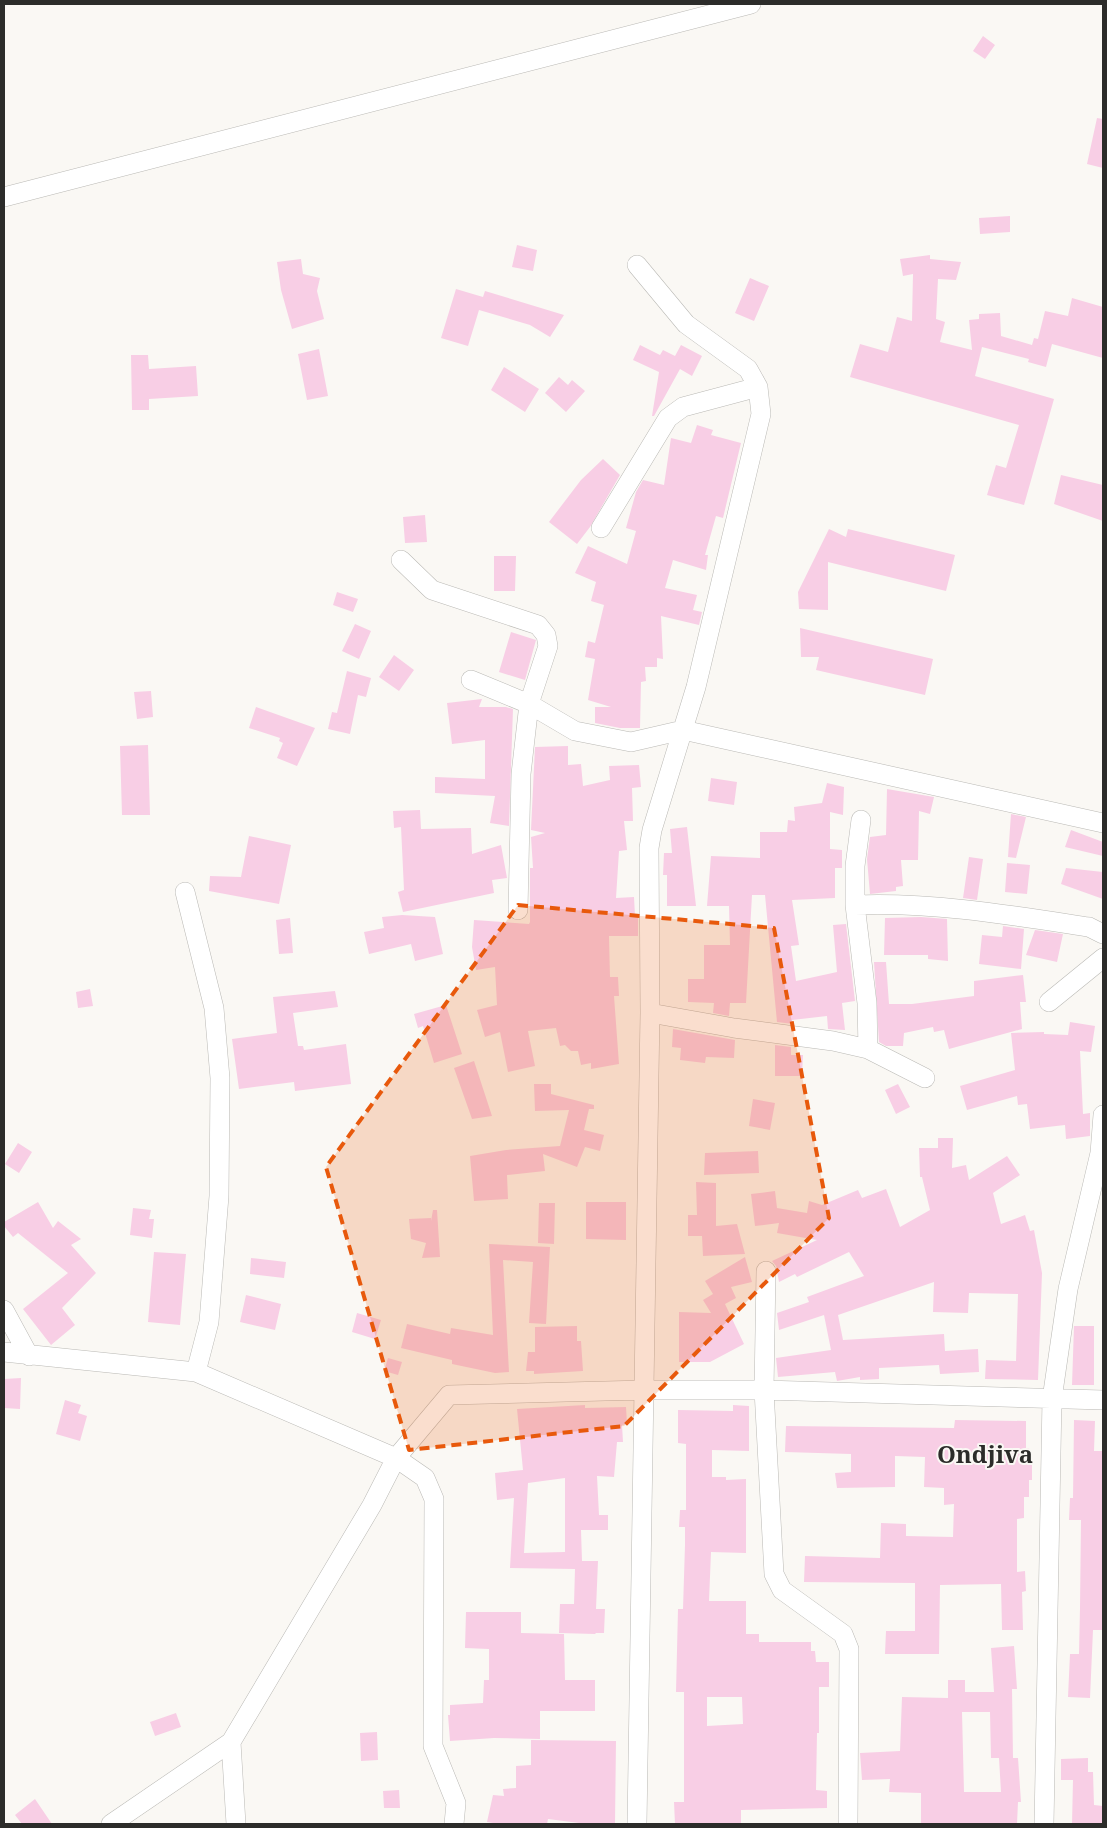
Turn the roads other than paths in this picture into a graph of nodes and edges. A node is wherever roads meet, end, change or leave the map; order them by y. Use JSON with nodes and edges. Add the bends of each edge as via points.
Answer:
{"nodes":[{"id":1,"x":751,"y":4,"type":"edge"},
{"id":2,"x":4,"y":197,"type":"edge"},
{"id":3,"x":637,"y":265,"type":"dead end"},
{"id":4,"x":758,"y":387,"type":"junction"},
{"id":5,"x":601,"y":528,"type":"dead end"},
{"id":6,"x":401,"y":560,"type":"dead end"},
{"id":7,"x":471,"y":680,"type":"dead end"},
{"id":8,"x":529,"y":704,"type":"junction"},
{"id":9,"x":683,"y":730,"type":"junction"},
{"id":10,"x":861,"y":820,"type":"dead end"},
{"id":11,"x":1103,"y":824,"type":"edge"},
{"id":12,"x":185,"y":892,"type":"dead end"},
{"id":13,"x":855,"y":905,"type":"junction"},
{"id":14,"x":518,"y":910,"type":"dead end"},
{"id":15,"x":1103,"y":934,"type":"edge"},
{"id":16,"x":1103,"y":958,"type":"edge"},
{"id":17,"x":1048,"y":1002,"type":"dead end"},
{"id":18,"x":650,"y":1013,"type":"junction"},
{"id":19,"x":868,"y":1049,"type":"junction"},
{"id":20,"x":925,"y":1078,"type":"dead end"},
{"id":21,"x":1103,"y":1115,"type":"edge"},
{"id":22,"x":766,"y":1271,"type":"dead end"},
{"id":23,"x":4,"y":1310,"type":"edge"},
{"id":24,"x":4,"y":1352,"type":"edge"},
{"id":25,"x":29,"y":1356,"type":"junction"},
{"id":26,"x":196,"y":1372,"type":"junction"},
{"id":27,"x":644,"y":1390,"type":"junction"},
{"id":28,"x":764,"y":1390,"type":"junction"},
{"id":29,"x":1052,"y":1399,"type":"junction"},
{"id":30,"x":1103,"y":1400,"type":"edge"},
{"id":31,"x":396,"y":1458,"type":"junction"},
{"id":32,"x":231,"y":1742,"type":"junction"},
{"id":33,"x":111,"y":1824,"type":"edge"},
{"id":34,"x":236,"y":1824,"type":"edge"},
{"id":35,"x":454,"y":1824,"type":"edge"},
{"id":36,"x":637,"y":1824,"type":"edge"},
{"id":37,"x":848,"y":1824,"type":"edge"},
{"id":38,"x":1044,"y":1824,"type":"edge"}],
"edges":[{"from":1,"to":2,"type":"street"},
{"from":3,"to":4,"type":"street","via":[[686,324],[748,369]]},
{"from":4,"to":5,"type":"street","via":[[683,406],[668,418]]},
{"from":4,"to":9,"type":"street","via":[[761,414],[731,547]]},
{"from":6,"to":8,"type":"street","via":[[432,590],[538,625],[546,635],[548,646]]},
{"from":7,"to":8,"type":"street"},
{"from":8,"to":9,"type":"street","via":[[575,731],[632,742]]},
{"from":8,"to":14,"type":"street","via":[[521,774]]},
{"from":9,"to":11,"type":"street"},
{"from":9,"to":18,"type":"street","via":[[649,848]]},
{"from":10,"to":13,"type":"street","via":[[854,866]]},
{"from":12,"to":26,"type":"street","via":[[214,1008],[220,1078],[219,1196],[210,1312]]},
{"from":13,"to":15,"type":"street","via":[[901,903],[979,910],[1089,927]]},
{"from":13,"to":19,"type":"street","via":[[867,1003]]},
{"from":16,"to":17,"type":"street"},
{"from":18,"to":19,"type":"street"},
{"from":18,"to":27,"type":"street"},
{"from":19,"to":20,"type":"street"},
{"from":21,"to":29,"type":"street","via":[[1100,1153],[1068,1289]]},
{"from":22,"to":28,"type":"street"},
{"from":23,"to":25,"type":"street"},
{"from":24,"to":25,"type":"street"},
{"from":25,"to":26,"type":"street"},
{"from":26,"to":31,"type":"street"},
{"from":27,"to":28,"type":"street"},
{"from":27,"to":31,"type":"street","via":[[449,1395]]},
{"from":27,"to":36,"type":"street"},
{"from":28,"to":29,"type":"street"},
{"from":28,"to":37,"type":"street","via":[[774,1574],[782,1590],[842,1634],[849,1649]]},
{"from":29,"to":30,"type":"street"},
{"from":29,"to":38,"type":"street"},
{"from":31,"to":32,"type":"street","via":[[372,1505]]},
{"from":31,"to":35,"type":"street","via":[[425,1478],[434,1499],[433,1746],[456,1803]]},
{"from":32,"to":33,"type":"street"},
{"from":32,"to":34,"type":"street"}]}
